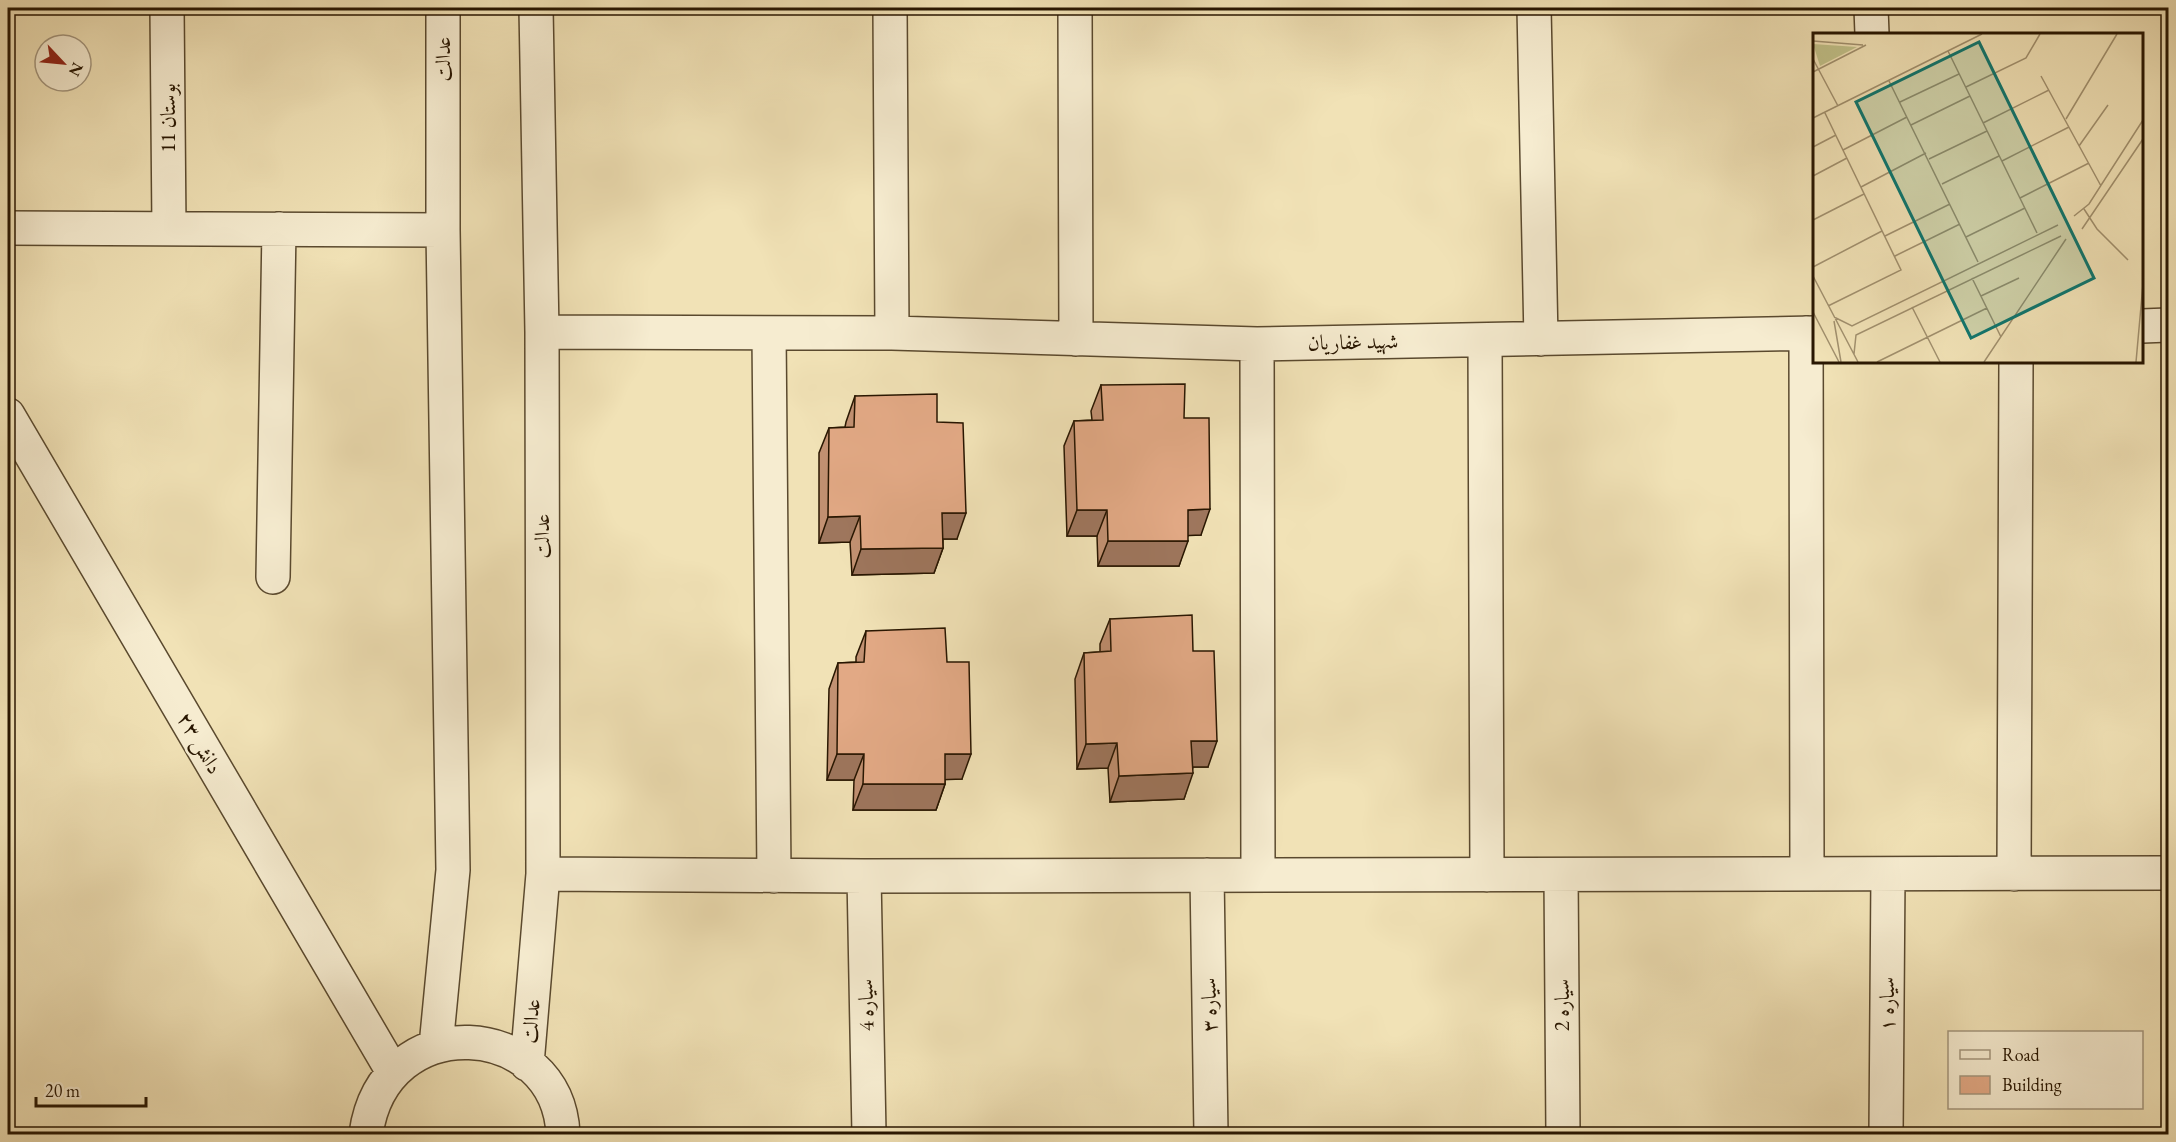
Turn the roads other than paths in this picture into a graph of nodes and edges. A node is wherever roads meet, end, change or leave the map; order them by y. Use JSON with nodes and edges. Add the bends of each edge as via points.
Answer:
{"nodes":[{"id":1,"x":167,"y":8,"type":"edge"},
{"id":2,"x":443,"y":8,"type":"edge"},
{"id":3,"x":536,"y":8,"type":"edge"},
{"id":4,"x":890,"y":8,"type":"edge"},
{"id":5,"x":1075,"y":8,"type":"edge"},
{"id":6,"x":1534,"y":8,"type":"edge"},
{"id":7,"x":1871,"y":8,"type":"edge"},
{"id":8,"x":1872,"y":33,"type":"edge"},
{"id":9,"x":8,"y":228,"type":"edge"},
{"id":10,"x":169,"y":229,"type":"junction"},
{"id":11,"x":279,"y":229,"type":"junction"},
{"id":12,"x":443,"y":230,"type":"junction"},
{"id":13,"x":2169,"y":325,"type":"edge"},
{"id":14,"x":2143,"y":326,"type":"edge"},
{"id":15,"x":542,"y":332,"type":"junction"},
{"id":16,"x":769,"y":333,"type":"junction"},
{"id":17,"x":892,"y":333,"type":"junction"},
{"id":18,"x":1810,"y":333,"type":"edge"},
{"id":19,"x":1076,"y":339,"type":"junction"},
{"id":20,"x":1485,"y":339,"type":"junction"},
{"id":21,"x":1541,"y":339,"type":"junction"},
{"id":22,"x":1257,"y":344,"type":"junction"},
{"id":23,"x":2016,"y":363,"type":"edge"},
{"id":24,"x":8,"y":415,"type":"edge"},
{"id":25,"x":273,"y":577,"type":"dead end"},
{"id":26,"x":2169,"y":873,"type":"edge"},
{"id":27,"x":543,"y":874,"type":"junction"},
{"id":28,"x":1807,"y":874,"type":"junction"},
{"id":29,"x":1888,"y":874,"type":"junction"},
{"id":30,"x":2014,"y":874,"type":"junction"},
{"id":31,"x":1207,"y":875,"type":"junction"},
{"id":32,"x":1258,"y":875,"type":"junction"},
{"id":33,"x":1487,"y":875,"type":"junction"},
{"id":34,"x":1561,"y":875,"type":"junction"},
{"id":35,"x":774,"y":876,"type":"junction"},
{"id":36,"x":864,"y":876,"type":"junction"},
{"id":37,"x":436,"y":1046,"type":"junction"},
{"id":38,"x":527,"y":1064,"type":"junction"},
{"id":39,"x":393,"y":1072,"type":"junction"},
{"id":40,"x":366,"y":1134,"type":"edge"},
{"id":41,"x":563,"y":1134,"type":"edge"},
{"id":42,"x":869,"y":1134,"type":"edge"},
{"id":43,"x":1211,"y":1134,"type":"edge"},
{"id":44,"x":1563,"y":1134,"type":"edge"},
{"id":45,"x":1886,"y":1134,"type":"edge"}],
"edges":[{"from":1,"to":10,"type":"street","name":"بوستان 11"},
{"from":2,"to":12,"type":"street","name":"عدالت"},
{"from":3,"to":15,"type":"street","name":"عدالت"},
{"from":4,"to":17,"type":"street"},
{"from":5,"to":19,"type":"street"},
{"from":6,"to":21,"type":"street"},
{"from":7,"to":8,"type":"street"},
{"from":9,"to":10,"type":"street"},
{"from":10,"to":11,"type":"street"},
{"from":11,"to":12,"type":"street"},
{"from":11,"to":25,"type":"street"},
{"from":12,"to":37,"type":"street","name":"عدالت","via":[[453,870]]},
{"from":13,"to":14,"type":"street"},
{"from":15,"to":16,"type":"street","name":"شهید غفاریان"},
{"from":15,"to":27,"type":"street","name":"عدالت"},
{"from":16,"to":17,"type":"street","name":"شهید غفاریان"},
{"from":16,"to":35,"type":"street"},
{"from":17,"to":19,"type":"street","name":"شهید غفاریان"},
{"from":18,"to":21,"type":"street","name":"شهید غفاریان"},
{"from":18,"to":28,"type":"street"},
{"from":19,"to":22,"type":"street","name":"شهید غفاریان"},
{"from":20,"to":21,"type":"street","name":"شهید غفاریان"},
{"from":20,"to":22,"type":"street","name":"شهید غفاریان"},
{"from":20,"to":33,"type":"street"},
{"from":22,"to":32,"type":"street"},
{"from":23,"to":30,"type":"street"},
{"from":24,"to":39,"type":"street","name":"دانش ۲۳"},
{"from":26,"to":30,"type":"street"},
{"from":27,"to":35,"type":"street"},
{"from":27,"to":38,"type":"street","name":"عدالت"},
{"from":28,"to":29,"type":"street"},
{"from":28,"to":34,"type":"street"},
{"from":29,"to":30,"type":"street"},
{"from":29,"to":45,"type":"street","name":"سیاره ۱"},
{"from":31,"to":32,"type":"street"},
{"from":31,"to":36,"type":"street"},
{"from":31,"to":43,"type":"street","name":"سیاره ۳"},
{"from":32,"to":33,"type":"street"},
{"from":33,"to":34,"type":"street"},
{"from":34,"to":44,"type":"street","name":"سیاره 2"},
{"from":35,"to":36,"type":"street"},
{"from":36,"to":42,"type":"street","name":"سیاره 4"},
{"from":37,"to":38,"type":"street","via":[[484,1044],[507,1051]]},
{"from":37,"to":39,"type":"street","via":[[413,1056]]},
{"from":38,"to":41,"type":"street","via":[[544,1081],[556,1102]]},
{"from":39,"to":40,"type":"street","via":[[378,1092]]}]}
